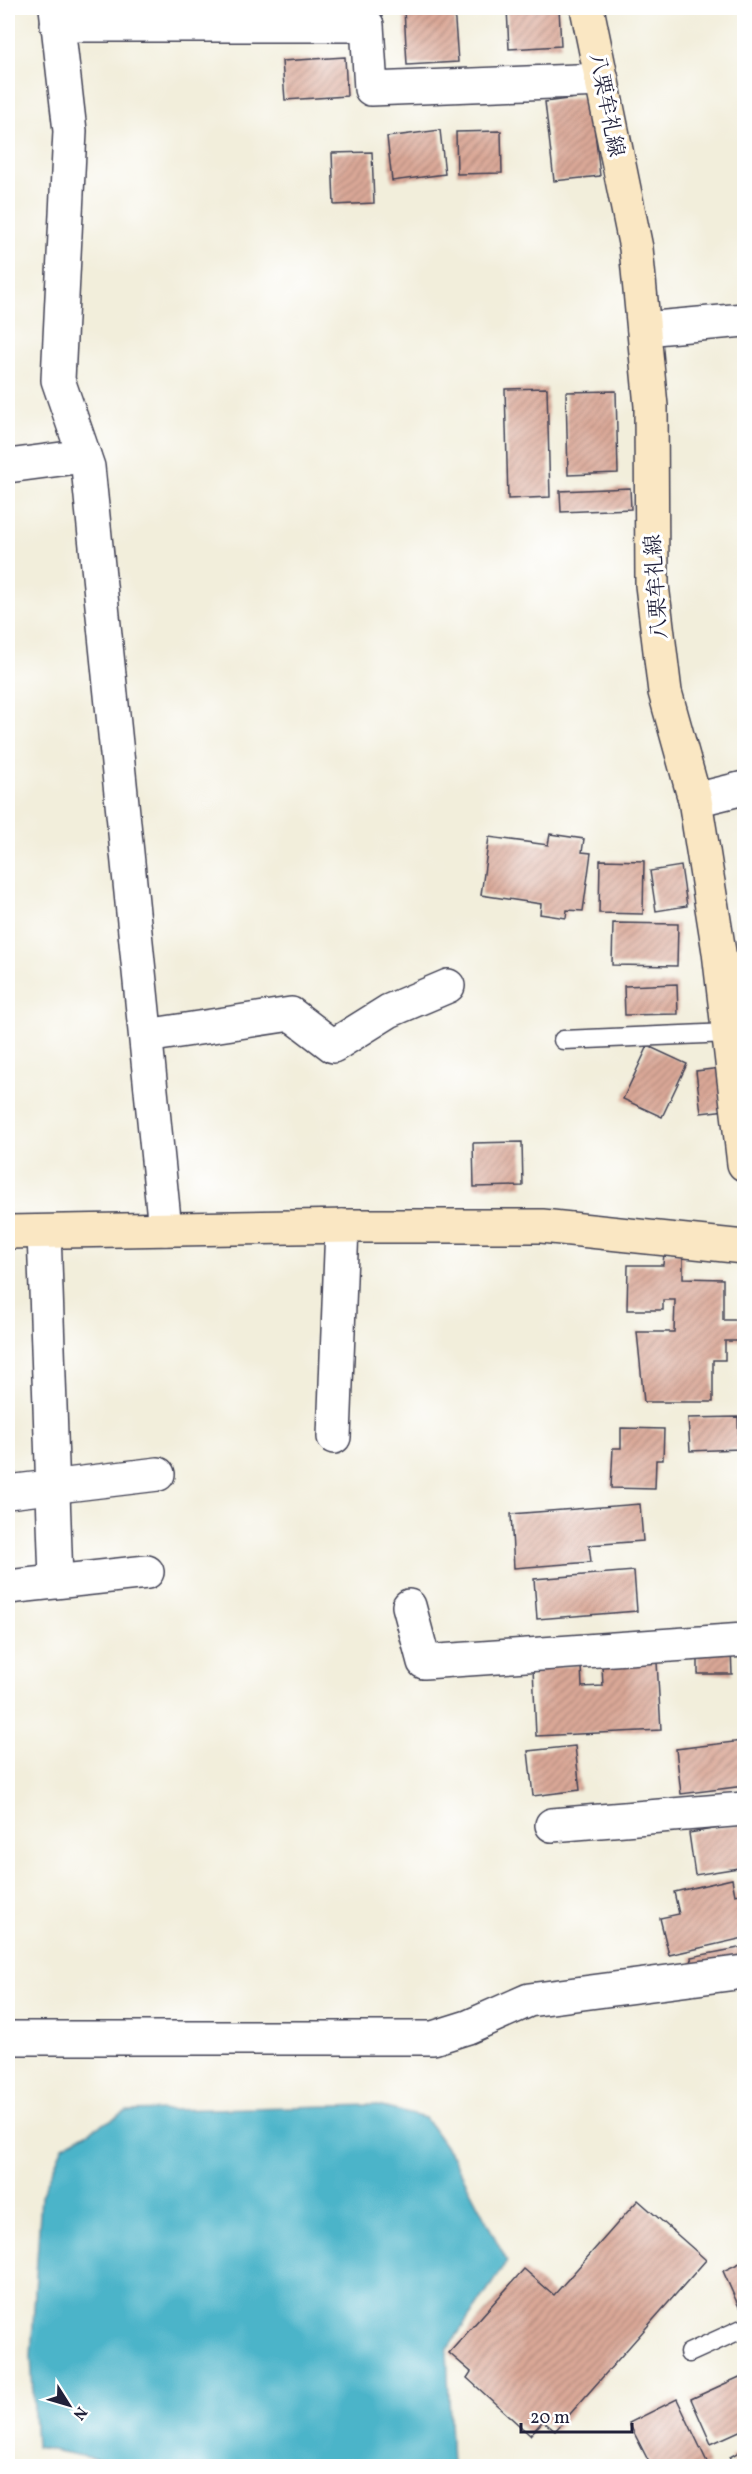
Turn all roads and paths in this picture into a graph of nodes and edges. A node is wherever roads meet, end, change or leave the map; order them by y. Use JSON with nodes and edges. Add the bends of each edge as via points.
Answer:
{"nodes":[{"id":1,"x":587,"y":8,"type":"edge"},
{"id":2,"x":56,"y":16,"type":"edge"},
{"id":3,"x":602,"y":80,"type":"junction"},
{"id":4,"x":744,"y":320,"type":"edge"},
{"id":5,"x":644,"y":329,"type":"junction"},
{"id":6,"x":84,"y":456,"type":"junction"},
{"id":7,"x":8,"y":466,"type":"edge"},
{"id":8,"x":744,"y":788,"type":"edge"},
{"id":9,"x":695,"y":800,"type":"junction"},
{"id":10,"x":448,"y":986,"type":"dead end"},
{"id":11,"x":146,"y":1036,"type":"junction"},
{"id":12,"x":563,"y":1040,"type":"dead end"},
{"id":13,"x":735,"y":1044,"type":"edge"},
{"id":14,"x":744,"y":1164,"type":"edge"},
{"id":15,"x":342,"y":1226,"type":"junction"},
{"id":16,"x":165,"y":1230,"type":"junction"},
{"id":17,"x":8,"y":1232,"type":"edge"},
{"id":18,"x":44,"y":1232,"type":"junction"},
{"id":19,"x":744,"y":1247,"type":"edge"},
{"id":20,"x":334,"y":1437,"type":"dead end"},
{"id":21,"x":158,"y":1474,"type":"dead end"},
{"id":22,"x":53,"y":1487,"type":"junction"},
{"id":23,"x":8,"y":1492,"type":"edge"},
{"id":24,"x":147,"y":1572,"type":"dead end"},
{"id":25,"x":56,"y":1580,"type":"junction"},
{"id":26,"x":8,"y":1587,"type":"edge"},
{"id":27,"x":409,"y":1606,"type":"dead end"},
{"id":28,"x":744,"y":1640,"type":"edge"},
{"id":29,"x":744,"y":1809,"type":"edge"},
{"id":30,"x":552,"y":1825,"type":"dead end"},
{"id":31,"x":744,"y":1972,"type":"edge"},
{"id":32,"x":8,"y":2038,"type":"edge"},
{"id":33,"x":744,"y":2328,"type":"edge"},
{"id":34,"x":689,"y":2353,"type":"dead end"}],
"edges":[{"from":1,"to":3,"type":"main road","name":"八栗牟礼線"},
{"from":2,"to":3,"type":"street","via":[[367,25],[371,89]]},
{"from":2,"to":6,"type":"street","via":[[70,131],[58,380]]},
{"from":3,"to":5,"type":"main road","name":"八栗牟礼線","via":[[636,248]]},
{"from":4,"to":5,"type":"street"},
{"from":5,"to":9,"type":"main road","name":"八栗牟礼線","via":[[651,406],[652,585],[665,692]]},
{"from":6,"to":7,"type":"street"},
{"from":6,"to":11,"type":"street"},
{"from":8,"to":9,"type":"street"},
{"from":9,"to":13,"type":"main road","name":"八栗牟礼線"},
{"from":10,"to":11,"type":"street","via":[[389,1011],[333,1046],[291,1014]]},
{"from":11,"to":16,"type":"street"},
{"from":12,"to":13,"type":"lane"},
{"from":13,"to":14,"type":"main road","name":"八栗牟礼線"},
{"from":15,"to":16,"type":"main road"},
{"from":15,"to":19,"type":"main road","via":[[542,1227]]},
{"from":15,"to":20,"type":"street"},
{"from":16,"to":18,"type":"main road"},
{"from":17,"to":18,"type":"main road"},
{"from":18,"to":22,"type":"street"},
{"from":21,"to":22,"type":"street"},
{"from":22,"to":23,"type":"street"},
{"from":22,"to":25,"type":"street"},
{"from":24,"to":25,"type":"street"},
{"from":25,"to":26,"type":"street"},
{"from":27,"to":28,"type":"street","via":[[424,1662]]},
{"from":29,"to":30,"type":"street"},
{"from":31,"to":32,"type":"street","via":[[529,2000],[433,2038]]},
{"from":33,"to":34,"type":"lane"}]}
